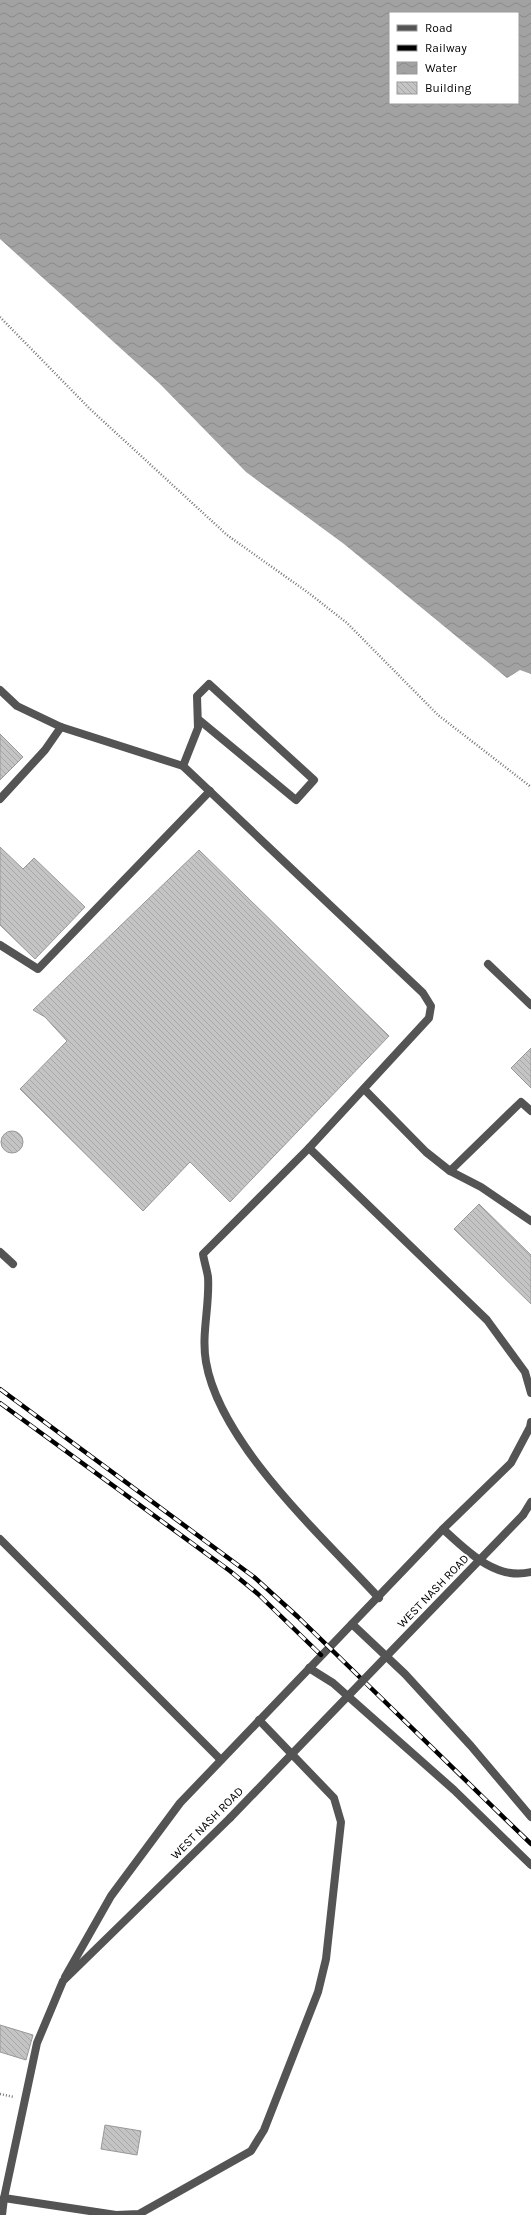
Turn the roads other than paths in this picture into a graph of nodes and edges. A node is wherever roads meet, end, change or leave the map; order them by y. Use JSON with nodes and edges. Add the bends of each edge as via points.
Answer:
{"nodes":[{"id":1,"x":0,"y":690,"type":"edge"},
{"id":2,"x":198,"y":719,"type":"junction"},
{"id":3,"x":61,"y":727,"type":"junction"},
{"id":4,"x":183,"y":766,"type":"junction"},
{"id":5,"x":210,"y":791,"type":"junction"},
{"id":6,"x":0,"y":799,"type":"edge"},
{"id":7,"x":0,"y":945,"type":"edge"},
{"id":8,"x":488,"y":964,"type":"dead end"},
{"id":9,"x":531,"y":1005,"type":"edge"},
{"id":10,"x":364,"y":1089,"type":"junction"},
{"id":11,"x":531,"y":1111,"type":"edge"},
{"id":12,"x":309,"y":1148,"type":"junction"},
{"id":13,"x":450,"y":1172,"type":"junction"},
{"id":14,"x":531,"y":1221,"type":"edge"},
{"id":15,"x":0,"y":1252,"type":"edge"},
{"id":16,"x":13,"y":1264,"type":"dead end"},
{"id":17,"x":528,"y":1373,"type":"edge"},
{"id":18,"x":531,"y":1393,"type":"edge"},
{"id":19,"x":531,"y":1422,"type":"edge"},
{"id":20,"x":531,"y":1502,"type":"edge"},
{"id":21,"x":443,"y":1529,"type":"junction"},
{"id":22,"x":0,"y":1539,"type":"edge"},
{"id":23,"x":531,"y":1572,"type":"edge"},
{"id":24,"x":379,"y":1598,"type":"junction"},
{"id":25,"x":352,"y":1624,"type":"junction"},
{"id":26,"x":309,"y":1668,"type":"junction"},
{"id":27,"x":259,"y":1720,"type":"junction"},
{"id":28,"x":220,"y":1760,"type":"junction"},
{"id":29,"x":531,"y":1817,"type":"edge"},
{"id":30,"x":531,"y":1865,"type":"edge"},
{"id":31,"x":63,"y":1981,"type":"junction"},
{"id":32,"x":4,"y":2198,"type":"junction"},
{"id":33,"x":2,"y":2215,"type":"edge"}],
"edges":[{"from":1,"to":3,"type":"street","via":[[17,706]]},
{"from":2,"to":2,"type":"street","via":[[197,696],[209,684],[314,780],[296,800]]},
{"from":2,"to":4,"type":"street","via":[[198,728]]},
{"from":3,"to":4,"type":"street"},
{"from":3,"to":6,"type":"street","via":[[45,750]]},
{"from":4,"to":5,"type":"street"},
{"from":5,"to":7,"type":"street","via":[[38,968]]},
{"from":5,"to":10,"type":"street","via":[[424,993],[431,1006],[429,1018]]},
{"from":8,"to":9,"type":"street"},
{"from":10,"to":12,"type":"street"},
{"from":10,"to":13,"type":"street","via":[[426,1152]]},
{"from":11,"to":13,"type":"street","via":[[521,1102]]},
{"from":12,"to":17,"type":"street","via":[[487,1320]]},
{"from":12,"to":24,"type":"street","via":[[203,1254],[208,1277],[206,1361],[212,1389],[239,1438],[289,1501]]},
{"from":13,"to":14,"type":"street","via":[[481,1187]]},
{"from":15,"to":16,"type":"street"},
{"from":17,"to":18,"type":"street"},
{"from":19,"to":21,"type":"street","via":[[511,1463]]},
{"from":20,"to":31,"type":"street","name":"WEST NASH ROAD","bridge":true,"via":[[523,1515],[230,1818]]},
{"from":21,"to":23,"type":"street","via":[[464,1548],[498,1571],[510,1574]]},
{"from":21,"to":24,"type":"street"},
{"from":22,"to":28,"type":"street"},
{"from":24,"to":25,"type":"street"},
{"from":25,"to":26,"type":"street"},
{"from":25,"to":29,"type":"street","via":[[405,1674]]},
{"from":26,"to":27,"type":"street"},
{"from":26,"to":30,"type":"street","via":[[333,1682]]},
{"from":27,"to":28,"type":"street"},
{"from":27,"to":32,"type":"street","via":[[334,1798],[341,1822],[326,1960],[318,1992],[264,2130],[251,2151],[139,2214],[116,2215]]},
{"from":28,"to":31,"type":"street","via":[[180,1803],[130,1868]]},
{"from":31,"to":32,"type":"street","name":"WEST NASH ROAD","via":[[37,2043]]},
{"from":32,"to":33,"type":"street","name":"WEST NASH ROAD"}]}
